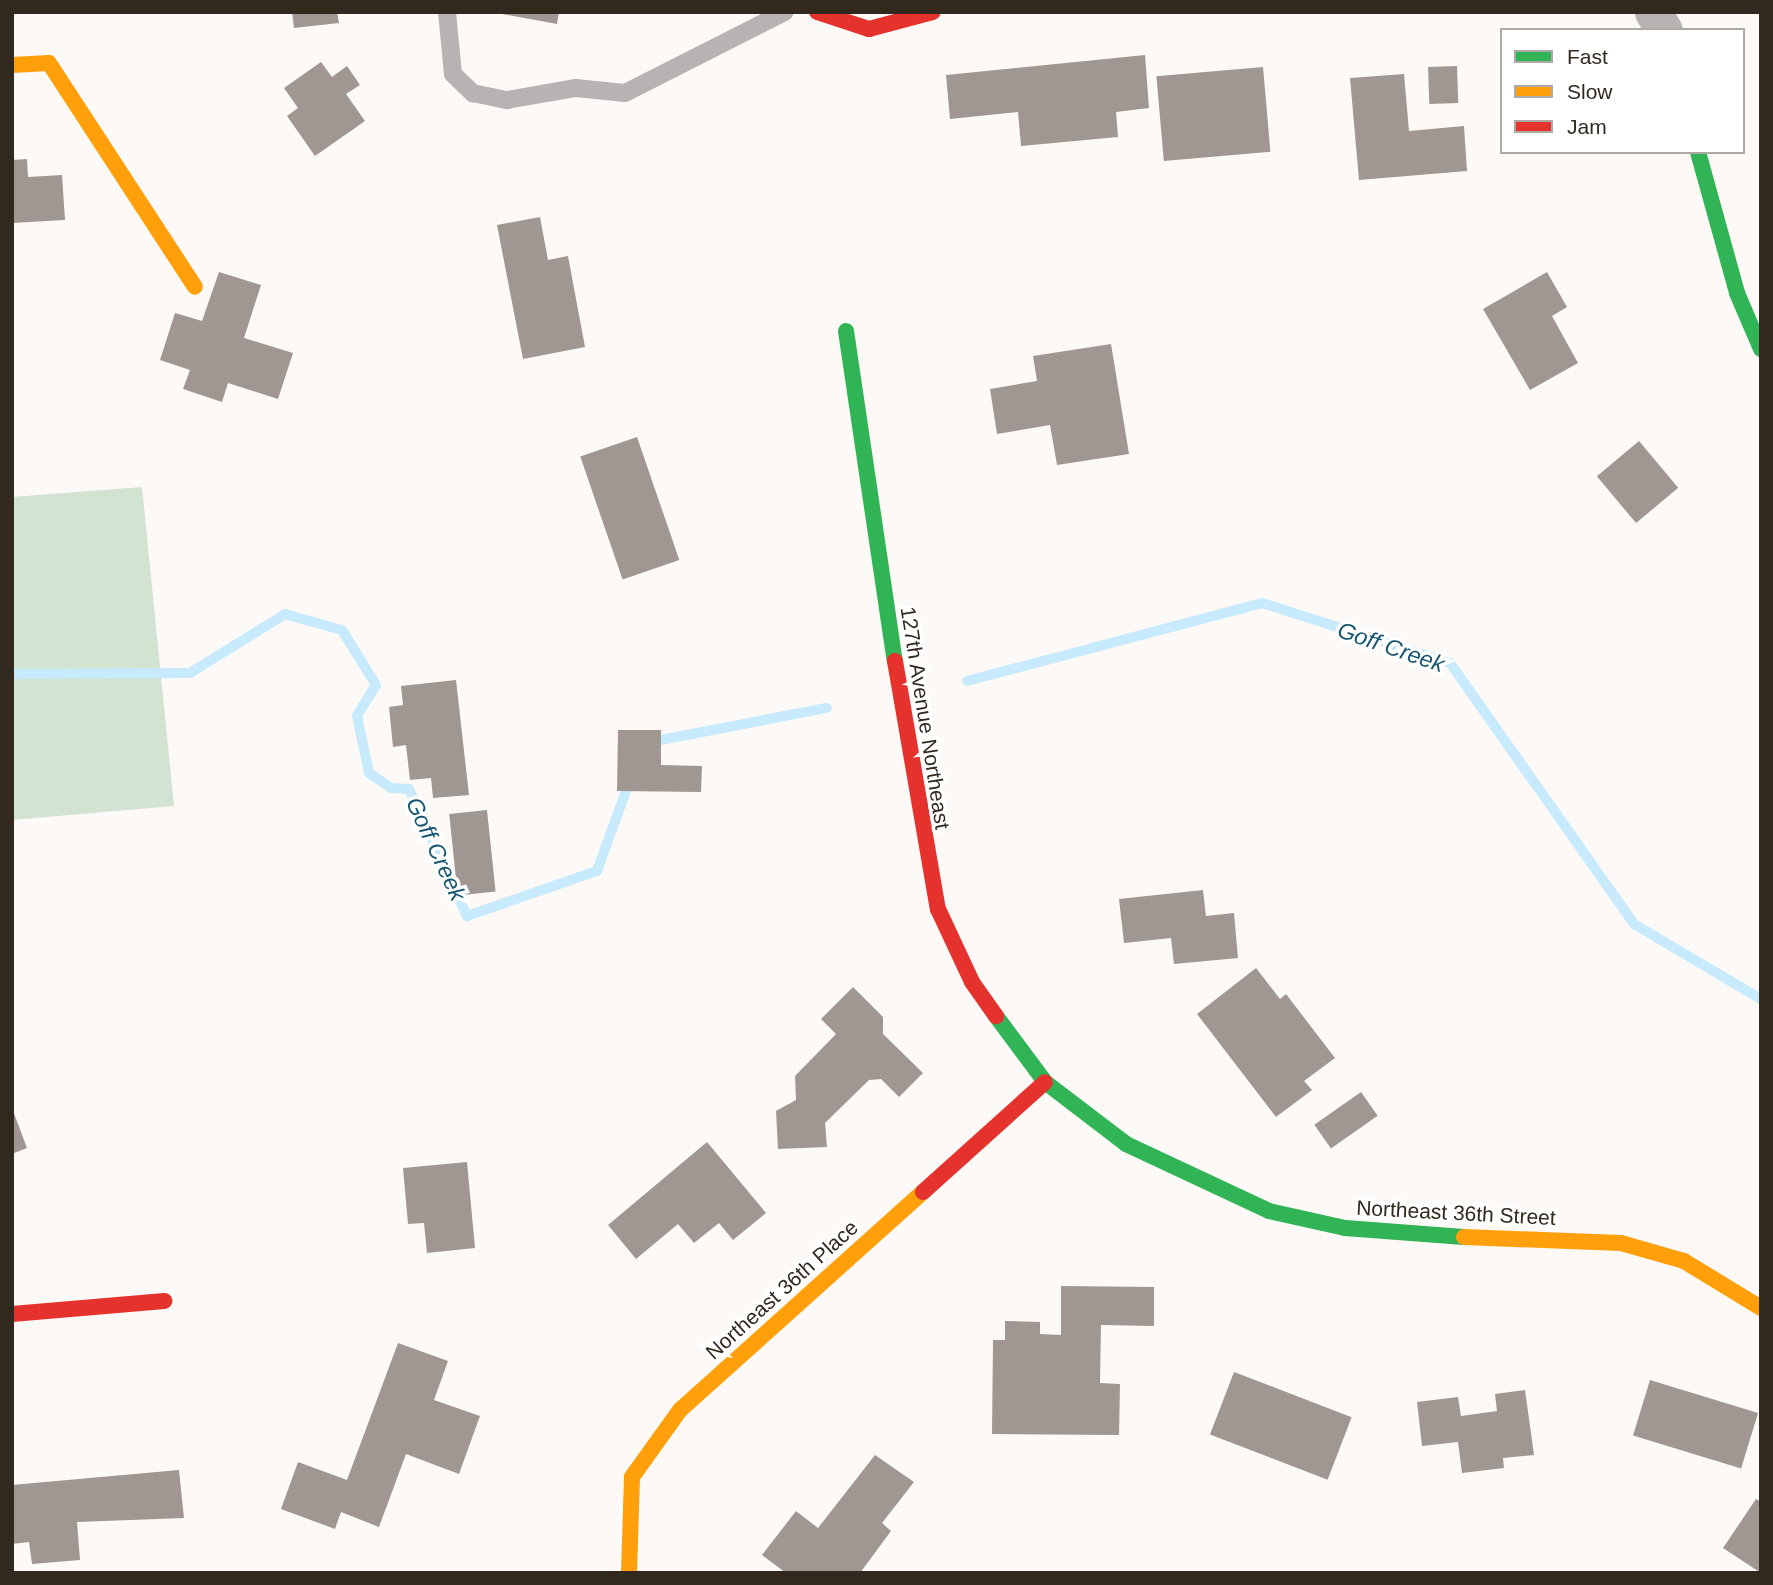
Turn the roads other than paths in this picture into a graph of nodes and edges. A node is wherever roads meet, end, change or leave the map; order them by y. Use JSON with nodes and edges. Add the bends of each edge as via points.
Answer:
{"nodes":[{"id":1,"x":447,"y":12,"type":"edge"},
{"id":2,"x":785,"y":12,"type":"edge"},
{"id":3,"x":817,"y":12,"type":"edge"},
{"id":4,"x":933,"y":12,"type":"edge"},
{"id":5,"x":1653,"y":12,"type":"edge"},
{"id":6,"x":1663,"y":28,"type":"edge"},
{"id":7,"x":12,"y":65,"type":"edge"},
{"id":8,"x":1699,"y":154,"type":"edge"},
{"id":9,"x":195,"y":287,"type":"dead end"},
{"id":10,"x":846,"y":331,"type":"dead end"},
{"id":11,"x":1761,"y":349,"type":"edge"},
{"id":12,"x":1045,"y":1082,"type":"junction"},
{"id":13,"x":164,"y":1301,"type":"dead end"},
{"id":14,"x":1761,"y":1308,"type":"edge"},
{"id":15,"x":12,"y":1314,"type":"edge"},
{"id":16,"x":629,"y":1573,"type":"edge"}],
"edges":[{"from":1,"to":2,"type":"lane","via":[[453,74],[473,93],[507,100],[576,88],[625,93]]},
{"from":3,"to":4,"type":"street","via":[[869,29]]},
{"from":5,"to":6,"type":"street"},
{"from":7,"to":9,"type":"street","via":[[49,63]]},
{"from":8,"to":11,"type":"street","via":[[1737,293]]},
{"from":10,"to":12,"type":"street","name":"127th Avenue Northeast","via":[[918,820],[938,909],[972,982]]},
{"from":12,"to":14,"type":"street","name":"Northeast 36th Street","via":[[1126,1144],[1269,1211],[1345,1228],[1427,1236],[1621,1243],[1684,1261]]},
{"from":12,"to":16,"type":"street","name":"Northeast 36th Place","via":[[680,1410],[632,1477]]},
{"from":13,"to":15,"type":"street"}]}
